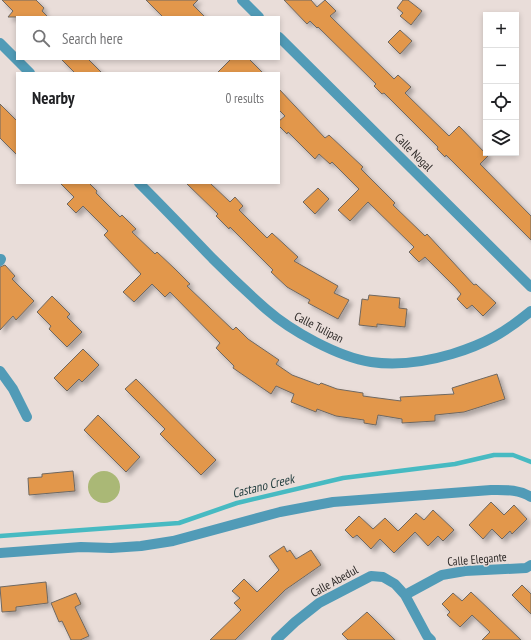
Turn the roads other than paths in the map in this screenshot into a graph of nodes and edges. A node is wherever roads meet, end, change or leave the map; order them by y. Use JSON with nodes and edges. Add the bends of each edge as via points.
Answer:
{"nodes":[{"id":1,"x":242,"y":0,"type":"edge"},
{"id":2,"x":258,"y":16,"type":"edge"},
{"id":3,"x":280,"y":38,"type":"edge"},
{"id":4,"x":0,"y":43,"type":"edge"},
{"id":5,"x":16,"y":59,"type":"edge"},
{"id":6,"x":17,"y":60,"type":"edge"},
{"id":7,"x":29,"y":72,"type":"edge"},
{"id":8,"x":140,"y":184,"type":"edge"},
{"id":9,"x":531,"y":287,"type":"edge"},
{"id":10,"x":531,"y":311,"type":"edge"},
{"id":11,"x":0,"y":371,"type":"edge"},
{"id":12,"x":27,"y":417,"type":"dead end"},
{"id":13,"x":531,"y":497,"type":"edge"},
{"id":14,"x":0,"y":553,"type":"edge"},
{"id":15,"x":531,"y":565,"type":"edge"},
{"id":16,"x":405,"y":595,"type":"junction"},
{"id":17,"x":276,"y":640,"type":"edge"},
{"id":18,"x":431,"y":640,"type":"edge"}],
"edges":[{"from":1,"to":2,"type":"street"},
{"from":3,"to":9,"type":"street","name":"Calle Nogal"},
{"from":4,"to":5,"type":"street"},
{"from":6,"to":7,"type":"street"},
{"from":8,"to":10,"type":"street","name":"Calle Tulipan","via":[[266,310],[324,346],[370,362],[408,363],[433,360],[471,348],[510,329]]},
{"from":11,"to":12,"type":"street","via":[[13,389]]},
{"from":13,"to":14,"type":"street","via":[[511,490],[491,490],[332,502],[280,512],[173,541],[111,548],[81,547]]},
{"from":15,"to":16,"type":"street","name":"Calle Elegante","via":[[526,568],[465,571],[442,575]]},
{"from":16,"to":17,"type":"street","name":"Calle Abedul","via":[[395,584],[383,577],[371,576],[319,603]]},
{"from":16,"to":18,"type":"street","name":"Calle Abedul"}]}
